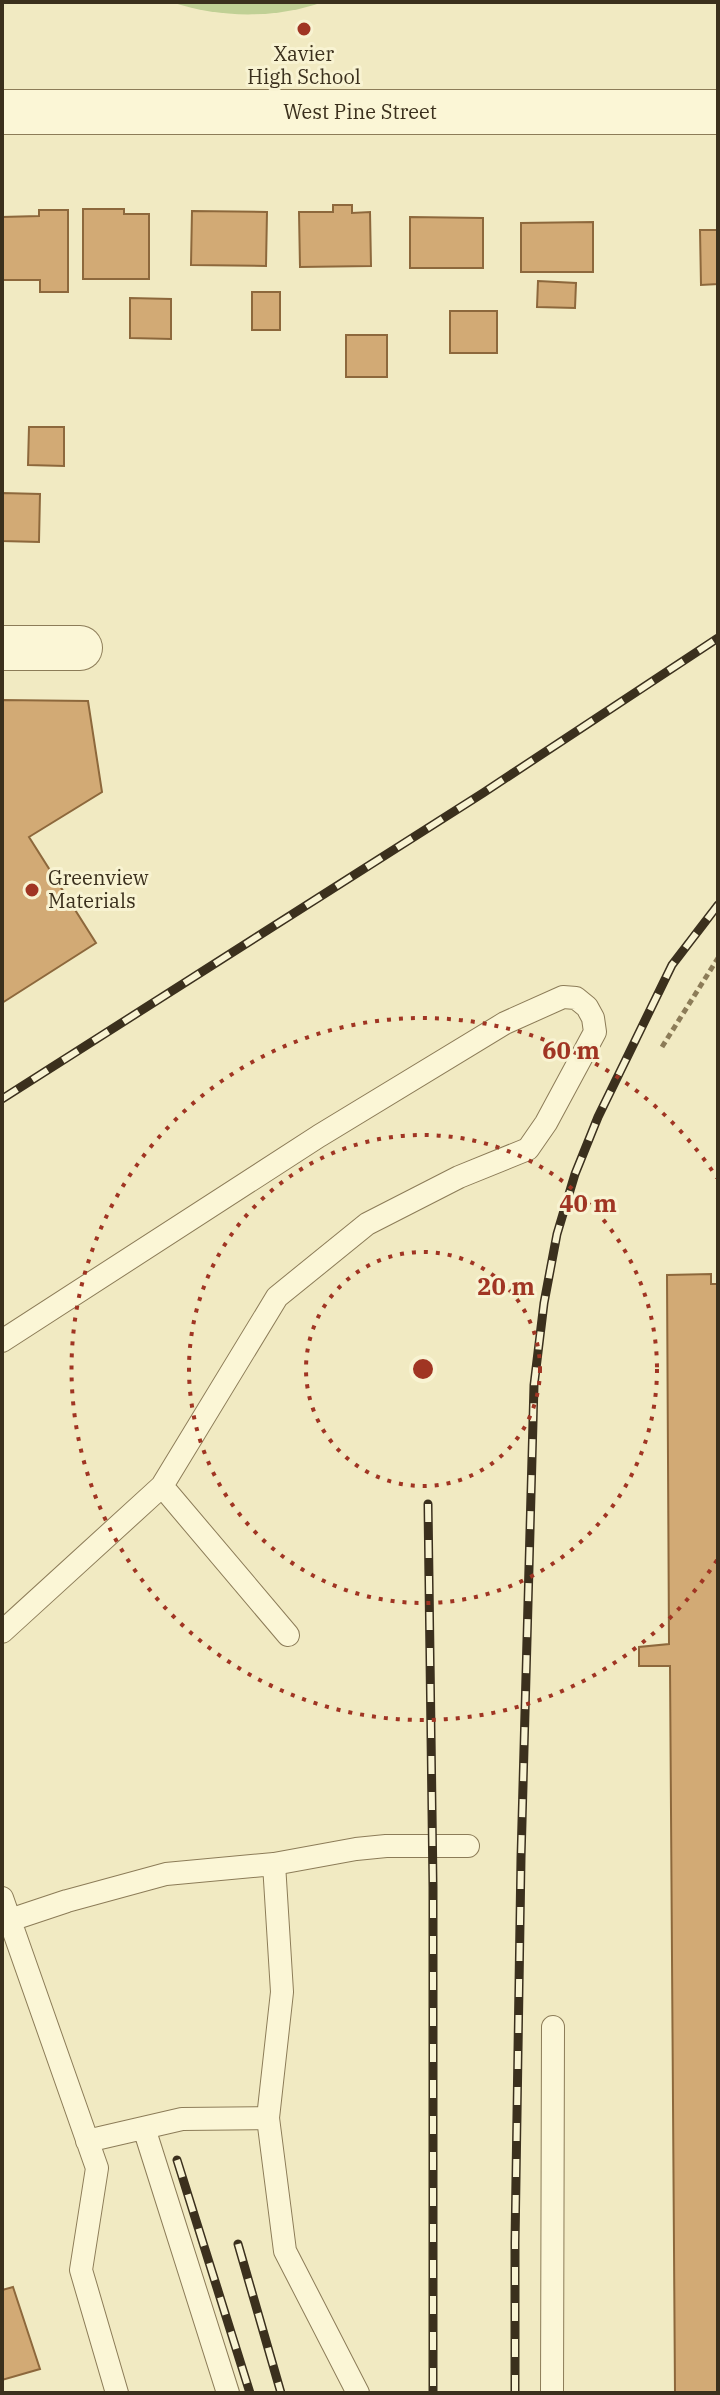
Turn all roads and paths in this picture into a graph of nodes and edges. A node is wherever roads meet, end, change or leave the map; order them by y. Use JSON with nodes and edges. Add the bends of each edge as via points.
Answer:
{"nodes":[{"id":1,"x":2,"y":112,"type":"edge"},
{"id":2,"x":718,"y":112,"type":"edge"},
{"id":3,"x":2,"y":648,"type":"edge"},
{"id":4,"x":80,"y":648,"type":"dead end"},
{"id":5,"x":718,"y":958,"type":"edge"},
{"id":6,"x":662,"y":1047,"type":"dead end"},
{"id":7,"x":2,"y":1341,"type":"edge"},
{"id":8,"x":162,"y":1486,"type":"junction"},
{"id":9,"x":2,"y":1632,"type":"edge"},
{"id":10,"x":288,"y":1635,"type":"dead end"},
{"id":11,"x":468,"y":1846,"type":"dead end"},
{"id":12,"x":274,"y":1864,"type":"junction"},
{"id":13,"x":2,"y":1898,"type":"edge"},
{"id":14,"x":10,"y":1920,"type":"junction"},
{"id":15,"x":553,"y":2027,"type":"dead end"},
{"id":16,"x":268,"y":2118,"type":"junction"},
{"id":17,"x":144,"y":2128,"type":"junction"},
{"id":18,"x":87,"y":2141,"type":"junction"},
{"id":19,"x":117,"y":2393,"type":"edge"},
{"id":20,"x":228,"y":2393,"type":"edge"},
{"id":21,"x":358,"y":2393,"type":"edge"},
{"id":22,"x":552,"y":2393,"type":"edge"}],
"edges":[{"from":1,"to":2,"type":"street","name":"West Pine Street"},
{"from":3,"to":4,"type":"street"},
{"from":5,"to":6,"type":"path"},
{"from":7,"to":8,"type":"lane","via":[[505,1023],[563,997],[576,998],[587,1007],[595,1032],[528,1149],[367,1224],[277,1297]]},
{"from":8,"to":9,"type":"lane"},
{"from":8,"to":10,"type":"lane"},
{"from":11,"to":12,"type":"lane","via":[[386,1846]]},
{"from":12,"to":14,"type":"lane","via":[[166,1874]]},
{"from":12,"to":16,"type":"lane","via":[[282,1992]]},
{"from":13,"to":14,"type":"lane"},
{"from":14,"to":18,"type":"lane"},
{"from":15,"to":22,"type":"lane"},
{"from":16,"to":17,"type":"lane","via":[[182,2119]]},
{"from":16,"to":21,"type":"lane","via":[[285,2251]]},
{"from":17,"to":18,"type":"lane"},
{"from":17,"to":20,"type":"lane"},
{"from":18,"to":19,"type":"lane","via":[[97,2168],[81,2270]]}]}
